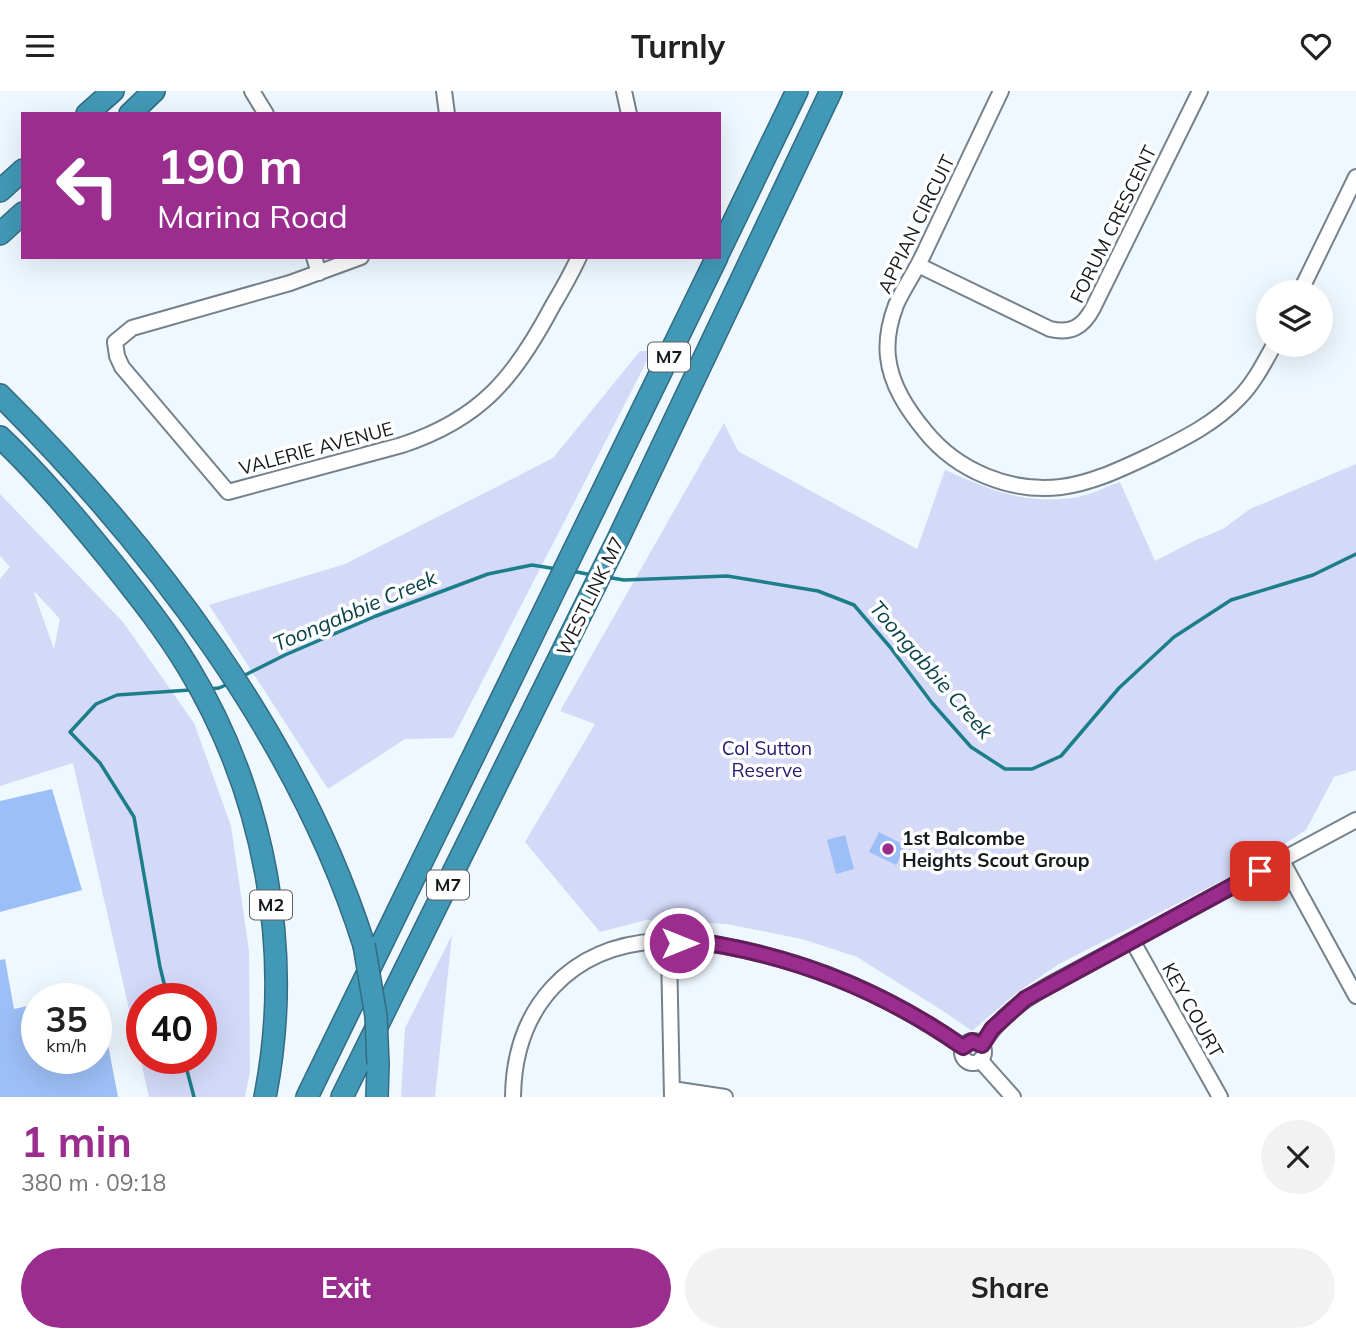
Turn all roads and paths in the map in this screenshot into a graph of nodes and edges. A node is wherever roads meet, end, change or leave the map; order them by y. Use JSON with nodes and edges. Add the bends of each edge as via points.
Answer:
{"nodes":[{"id":1,"x":113,"y":91,"type":"edge"},
{"id":2,"x":154,"y":91,"type":"edge"},
{"id":3,"x":252,"y":91,"type":"edge"},
{"id":4,"x":444,"y":91,"type":"edge"},
{"id":5,"x":797,"y":91,"type":"edge"},
{"id":6,"x":831,"y":91,"type":"edge"},
{"id":7,"x":1001,"y":91,"type":"edge"},
{"id":8,"x":1200,"y":91,"type":"edge"},
{"id":9,"x":626,"y":92,"type":"edge"},
{"id":10,"x":89,"y":112,"type":"edge"},
{"id":11,"x":132,"y":112,"type":"edge"},
{"id":12,"x":265,"y":112,"type":"edge"},
{"id":13,"x":447,"y":112,"type":"edge"},
{"id":14,"x":629,"y":112,"type":"edge"},
{"id":15,"x":21,"y":172,"type":"edge"},
{"id":16,"x":1356,"y":177,"type":"edge"},
{"id":17,"x":0,"y":191,"type":"edge"},
{"id":18,"x":21,"y":215,"type":"edge"},
{"id":19,"x":0,"y":234,"type":"edge"},
{"id":20,"x":721,"y":248,"type":"edge"},
{"id":21,"x":314,"y":259,"type":"edge"},
{"id":22,"x":356,"y":259,"type":"edge"},
{"id":23,"x":578,"y":259,"type":"edge"},
{"id":24,"x":716,"y":259,"type":"edge"},
{"id":25,"x":918,"y":265,"type":"junction"},
{"id":26,"x":318,"y":274,"type":"junction"},
{"id":27,"x":1306,"y":280,"type":"edge"},
{"id":28,"x":1267,"y":357,"type":"edge"},
{"id":29,"x":0,"y":395,"type":"edge"},
{"id":30,"x":0,"y":437,"type":"edge"},
{"id":31,"x":1356,"y":820,"type":"edge"},
{"id":32,"x":1281,"y":859,"type":"junction"},
{"id":33,"x":679,"y":939,"type":"junction"},
{"id":34,"x":659,"y":941,"type":"junction"},
{"id":35,"x":1133,"y":942,"type":"junction"},
{"id":36,"x":669,"y":952,"type":"junction"},
{"id":37,"x":1356,"y":996,"type":"edge"},
{"id":38,"x":982,"y":1045,"type":"junction"},
{"id":39,"x":963,"y":1047,"type":"junction"},
{"id":40,"x":980,"y":1061,"type":"junction"},
{"id":41,"x":672,"y":1093,"type":"edge"},
{"id":42,"x":265,"y":1097,"type":"edge"},
{"id":43,"x":307,"y":1097,"type":"edge"},
{"id":44,"x":342,"y":1097,"type":"edge"},
{"id":45,"x":377,"y":1097,"type":"edge"},
{"id":46,"x":513,"y":1097,"type":"edge"},
{"id":47,"x":725,"y":1097,"type":"edge"},
{"id":48,"x":1013,"y":1097,"type":"edge"},
{"id":49,"x":1220,"y":1097,"type":"edge"}],
"edges":[{"from":1,"to":10,"type":"highway"},
{"from":2,"to":11,"type":"highway"},
{"from":3,"to":12,"type":"street"},
{"from":4,"to":13,"type":"street"},
{"from":5,"to":20,"type":"highway"},
{"from":6,"to":44,"type":"highway","name":"WESTLINK M7","number":"M7"},
{"from":7,"to":25,"type":"street","name":"APPIAN CIRCUIT"},
{"from":8,"to":25,"type":"street","name":"FORUM CRESCENT","via":[[1081,325],[1071,331],[1049,328]]},
{"from":9,"to":14,"type":"street"},
{"from":15,"to":17,"type":"highway"},
{"from":16,"to":27,"type":"street"},
{"from":18,"to":19,"type":"highway"},
{"from":21,"to":26,"type":"street"},
{"from":22,"to":26,"type":"street"},
{"from":23,"to":26,"type":"street","name":"VALERIE AVENUE","via":[[546,320],[504,383],[454,423],[402,445],[228,492],[122,367],[115,342],[132,328]]},
{"from":24,"to":43,"type":"highway","name":"WESTLINK M7","number":"M7"},
{"from":25,"to":28,"type":"street","name":"APPIAN CIRCUIT","via":[[889,327],[888,381],[929,437],[971,470],[994,480],[1061,487],[1122,468],[1216,419],[1242,396]]},
{"from":29,"to":45,"type":"highway","bridge":true,"via":[[105,507],[201,631],[265,730],[329,849],[364,945],[376,1016]]},
{"from":30,"to":42,"type":"highway","number":"M2","via":[[65,506],[171,640],[228,743],[249,801],[271,899],[277,963],[276,1031]]},
{"from":31,"to":32,"type":"street"},
{"from":32,"to":35,"type":"street"},
{"from":32,"to":37,"type":"street"},
{"from":33,"to":34,"type":"street","via":[[669,932]]},
{"from":33,"to":36,"type":"street","via":[[678,947]]},
{"from":33,"to":39,"type":"street","via":[[752,950],[824,971],[900,1007]]},
{"from":34,"to":36,"type":"street"},
{"from":34,"to":46,"type":"street","via":[[632,943],[602,953],[577,967],[544,997],[521,1039]]},
{"from":35,"to":38,"type":"street","via":[[1025,999],[992,1029]]},
{"from":35,"to":49,"type":"street","name":"KEY COURT"},
{"from":36,"to":41,"type":"street"},
{"from":38,"to":39,"type":"street","via":[[972,1041]]},
{"from":38,"to":40,"type":"street"},
{"from":39,"to":40,"type":"street","via":[[967,1062]]},
{"from":40,"to":48,"type":"street"},
{"from":41,"to":47,"type":"street"}]}
